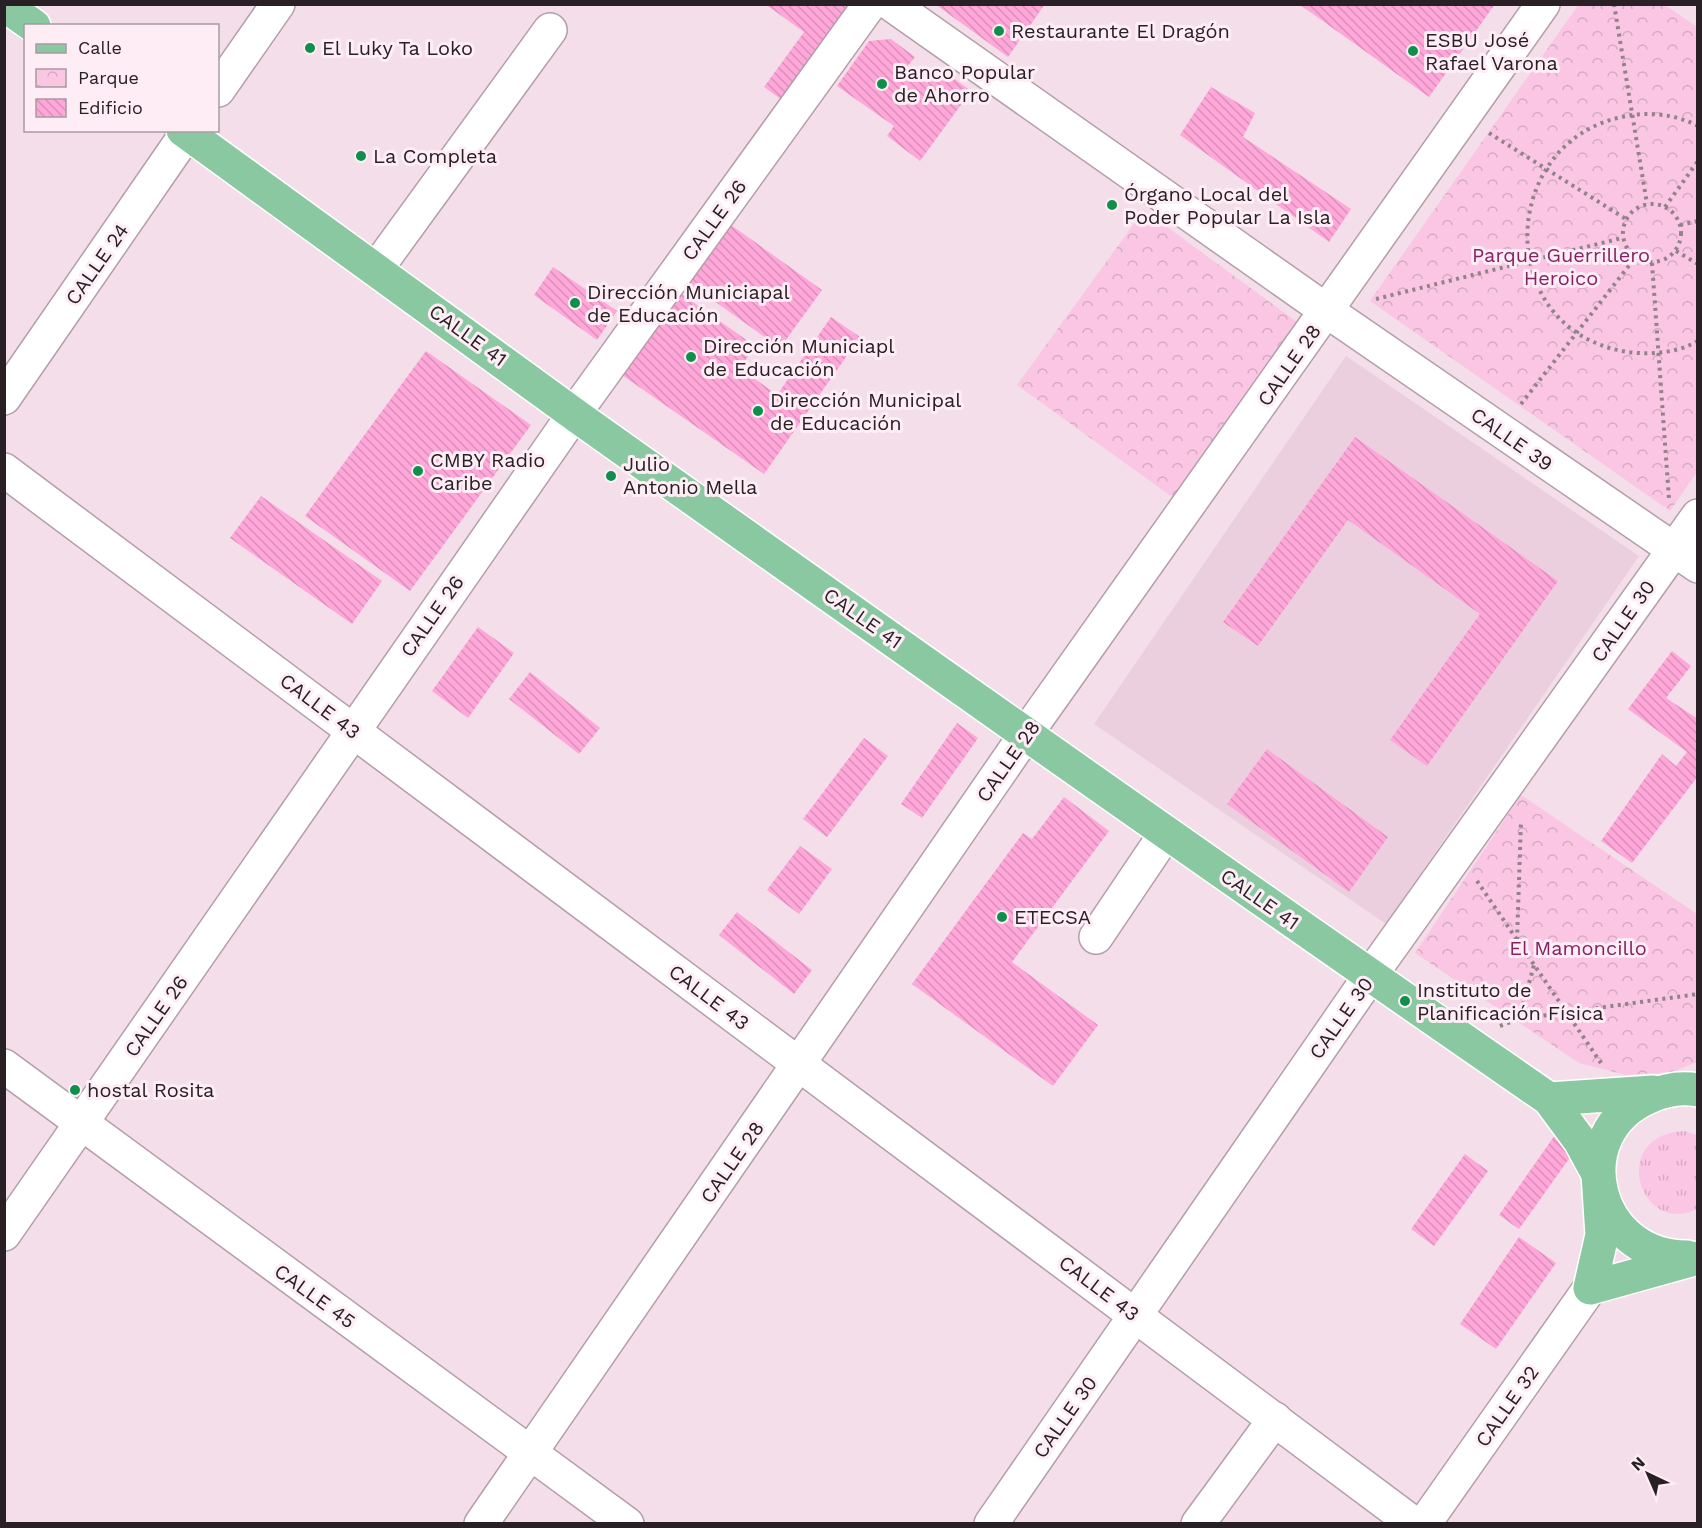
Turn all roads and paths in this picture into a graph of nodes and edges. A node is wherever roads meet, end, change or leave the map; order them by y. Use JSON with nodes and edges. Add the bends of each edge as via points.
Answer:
{"nodes":[{"id":1,"x":278,"y":4,"type":"edge"},
{"id":2,"x":870,"y":4,"type":"edge"},
{"id":3,"x":891,"y":4,"type":"edge"},
{"id":4,"x":1543,"y":4,"type":"edge"},
{"id":5,"x":1614,"y":4,"type":"edge"},
{"id":6,"x":4,"y":5,"type":"edge"},
{"id":7,"x":31,"y":24,"type":"edge"},
{"id":8,"x":550,"y":30,"type":"dead end"},
{"id":9,"x":219,"y":89,"type":"edge"},
{"id":10,"x":1632,"y":114,"type":"junction"},
{"id":11,"x":1464,"y":117,"type":"junction"},
{"id":12,"x":1698,"y":126,"type":"edge"},
{"id":13,"x":186,"y":132,"type":"edge"},
{"id":14,"x":1698,"y":161,"type":"edge"},
{"id":15,"x":1545,"y":168,"type":"junction"},
{"id":16,"x":1647,"y":204,"type":"junction"},
{"id":17,"x":1665,"y":207,"type":"junction"},
{"id":18,"x":1626,"y":219,"type":"junction"},
{"id":19,"x":1698,"y":221,"type":"edge"},
{"id":20,"x":1680,"y":225,"type":"junction"},
{"id":21,"x":1622,"y":237,"type":"junction"},
{"id":22,"x":1676,"y":251,"type":"junction"},
{"id":23,"x":1635,"y":258,"type":"junction"},
{"id":24,"x":1529,"y":261,"type":"junction"},
{"id":25,"x":1652,"y":263,"type":"junction"},
{"id":26,"x":1698,"y":264,"type":"edge"},
{"id":27,"x":377,"y":268,"type":"junction"},
{"id":28,"x":1327,"y":311,"type":"junction"},
{"id":29,"x":1577,"y":332,"type":"junction"},
{"id":30,"x":1698,"y":341,"type":"edge"},
{"id":31,"x":1659,"y":352,"type":"junction"},
{"id":32,"x":4,"y":398,"type":"edge"},
{"id":33,"x":574,"y":414,"type":"junction"},
{"id":34,"x":1500,"y":431,"type":"junction"},
{"id":35,"x":4,"y":470,"type":"edge"},
{"id":36,"x":1698,"y":516,"type":"edge"},
{"id":37,"x":1685,"y":558,"type":"edge"},
{"id":38,"x":352,"y":730,"type":"junction"},
{"id":39,"x":1026,"y":734,"type":"junction"},
{"id":40,"x":1521,"y":818,"type":"dead end"},
{"id":41,"x":1166,"y":833,"type":"junction"},
{"id":42,"x":1458,"y":853,"type":"junction"},
{"id":43,"x":1096,"y":937,"type":"dead end"},
{"id":44,"x":1517,"y":940,"type":"junction"},
{"id":45,"x":1534,"y":965,"type":"junction"},
{"id":46,"x":1370,"y":976,"type":"junction"},
{"id":47,"x":1698,"y":994,"type":"edge"},
{"id":48,"x":1565,"y":1012,"type":"junction"},
{"id":49,"x":1519,"y":1019,"type":"junction"},
{"id":50,"x":1462,"y":1039,"type":"junction"},
{"id":51,"x":800,"y":1064,"type":"junction"},
{"id":52,"x":4,"y":1066,"type":"edge"},
{"id":53,"x":1698,"y":1078,"type":"edge"},
{"id":54,"x":1698,"y":1090,"type":"edge"},
{"id":55,"x":1662,"y":1091,"type":"junction"},
{"id":56,"x":1624,"y":1096,"type":"junction"},
{"id":57,"x":1549,"y":1099,"type":"junction"},
{"id":58,"x":81,"y":1125,"type":"junction"},
{"id":59,"x":1598,"y":1174,"type":"junction"},
{"id":60,"x":4,"y":1234,"type":"edge"},
{"id":61,"x":1698,"y":1258,"type":"edge"},
{"id":62,"x":1590,"y":1288,"type":"junction"},
{"id":63,"x":1135,"y":1315,"type":"junction"},
{"id":64,"x":1275,"y":1419,"type":"junction"},
{"id":65,"x":530,"y":1453,"type":"junction"},
{"id":66,"x":481,"y":1524,"type":"edge"},
{"id":67,"x":627,"y":1524,"type":"edge"},
{"id":68,"x":991,"y":1524,"type":"edge"},
{"id":69,"x":1198,"y":1524,"type":"edge"},
{"id":70,"x":1414,"y":1524,"type":"edge"},
{"id":71,"x":1424,"y":1524,"type":"edge"}],
"edges":[{"from":1,"to":9,"type":"street"},
{"from":2,"to":33,"type":"street","name":"CALLE 26"},
{"from":3,"to":28,"type":"street","name":"CALLE 39"},
{"from":4,"to":11,"type":"street","name":"CALLE 28"},
{"from":5,"to":10,"type":"path"},
{"from":6,"to":7,"type":"main road"},
{"from":8,"to":27,"type":"street"},
{"from":10,"to":12,"type":"path","via":[[1661,114]]},
{"from":10,"to":15,"type":"path","via":[[1583,132]]},
{"from":10,"to":16,"type":"path"},
{"from":11,"to":15,"type":"path"},
{"from":11,"to":28,"type":"street","name":"CALLE 28"},
{"from":13,"to":27,"type":"main road","name":"CALLE 41"},
{"from":13,"to":32,"type":"street","name":"CALLE 24"},
{"from":14,"to":17,"type":"path"},
{"from":15,"to":18,"type":"path"},
{"from":15,"to":24,"type":"path","via":[[1528,213]]},
{"from":16,"to":17,"type":"path"},
{"from":16,"to":18,"type":"path"},
{"from":17,"to":20,"type":"path"},
{"from":18,"to":21,"type":"path"},
{"from":19,"to":20,"type":"path"},
{"from":20,"to":22,"type":"path"},
{"from":21,"to":23,"type":"path"},
{"from":21,"to":24,"type":"path"},
{"from":22,"to":25,"type":"path"},
{"from":22,"to":26,"type":"path"},
{"from":23,"to":25,"type":"path"},
{"from":23,"to":29,"type":"path"},
{"from":24,"to":28,"type":"path"},
{"from":24,"to":29,"type":"path","via":[[1546,301]]},
{"from":25,"to":31,"type":"path"},
{"from":27,"to":33,"type":"main road","name":"CALLE 41"},
{"from":28,"to":34,"type":"street","name":"CALLE 39"},
{"from":28,"to":39,"type":"street","name":"CALLE 28"},
{"from":29,"to":31,"type":"path","via":[[1624,352]]},
{"from":29,"to":34,"type":"path"},
{"from":30,"to":31,"type":"path"},
{"from":31,"to":37,"type":"path"},
{"from":33,"to":38,"type":"street","name":"CALLE 26"},
{"from":33,"to":39,"type":"main road","name":"CALLE 41"},
{"from":34,"to":37,"type":"street","name":"CALLE 39"},
{"from":35,"to":38,"type":"street","name":"CALLE 43"},
{"from":36,"to":37,"type":"street","name":"CALLE 30"},
{"from":37,"to":42,"type":"street","name":"CALLE 30"},
{"from":38,"to":51,"type":"street","name":"CALLE 43"},
{"from":38,"to":58,"type":"street","name":"CALLE 26"},
{"from":39,"to":41,"type":"main road","name":"CALLE 41"},
{"from":39,"to":51,"type":"street","name":"CALLE 28"},
{"from":40,"to":44,"type":"path"},
{"from":41,"to":43,"type":"street"},
{"from":41,"to":46,"type":"main road","name":"CALLE 41"},
{"from":42,"to":44,"type":"path"},
{"from":42,"to":46,"type":"street","name":"CALLE 30"},
{"from":44,"to":45,"type":"path"},
{"from":45,"to":48,"type":"path"},
{"from":45,"to":49,"type":"path"},
{"from":46,"to":50,"type":"main road","name":"CALLE 41"},
{"from":46,"to":63,"type":"street","name":"CALLE 30"},
{"from":47,"to":48,"type":"path"},
{"from":48,"to":49,"type":"path"},
{"from":48,"to":56,"type":"path"},
{"from":49,"to":50,"type":"path"},
{"from":50,"to":57,"type":"main road","name":"CALLE 41"},
{"from":51,"to":63,"type":"street","name":"CALLE 43"},
{"from":51,"to":65,"type":"street","name":"CALLE 28"},
{"from":52,"to":58,"type":"street","name":"CALLE 45"},
{"from":53,"to":55,"type":"main road"},
{"from":54,"to":55,"type":"main road"},
{"from":55,"to":56,"type":"main road"},
{"from":55,"to":59,"type":"main road","via":[[1638,1101],[1618,1119],[1603,1145]]},
{"from":56,"to":57,"type":"main road"},
{"from":57,"to":59,"type":"main road","name":"CALLE 41"},
{"from":58,"to":60,"type":"street","name":"CALLE 26"},
{"from":58,"to":65,"type":"street","name":"CALLE 45"},
{"from":59,"to":61,"type":"main road","via":[[1603,1203],[1618,1229],[1641,1248],[1669,1257]]},
{"from":59,"to":62,"type":"main road","via":[[1602,1235]]},
{"from":61,"to":62,"type":"main road"},
{"from":62,"to":71,"type":"street","name":"CALLE 32"},
{"from":63,"to":64,"type":"street","name":"CALLE 43"},
{"from":63,"to":68,"type":"street","name":"CALLE 30"},
{"from":64,"to":69,"type":"street"},
{"from":64,"to":70,"type":"street","name":"CALLE 43"},
{"from":65,"to":66,"type":"street","name":"CALLE 28"},
{"from":65,"to":67,"type":"street","name":"CALLE 45"}]}
